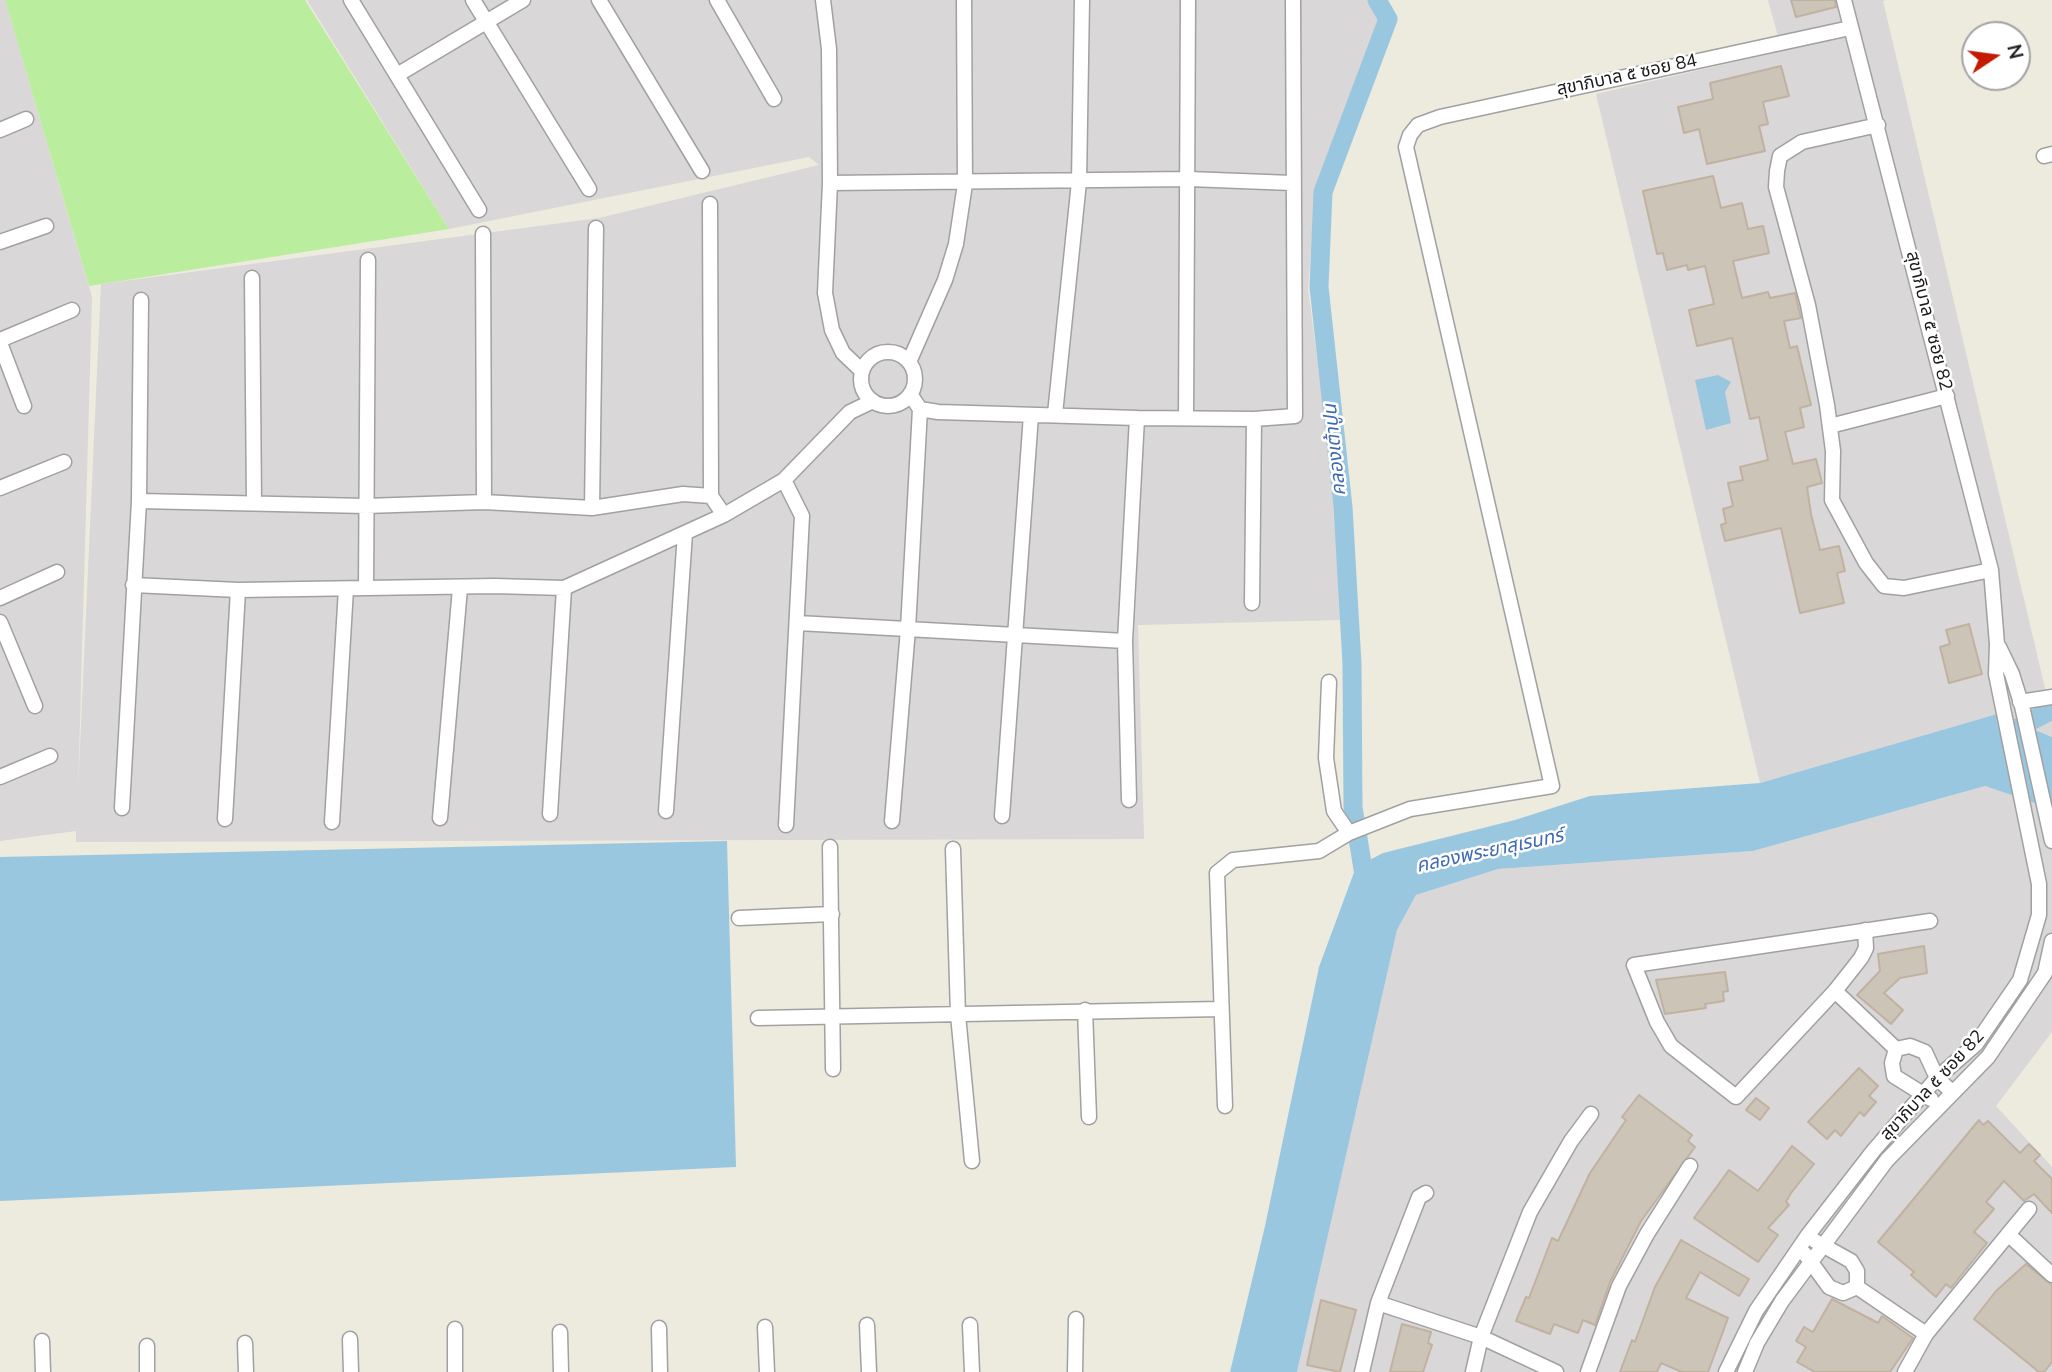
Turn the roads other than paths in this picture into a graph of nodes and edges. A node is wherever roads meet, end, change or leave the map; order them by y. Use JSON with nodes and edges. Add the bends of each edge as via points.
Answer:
{"nodes":[{"id":1,"x":351,"y":0,"type":"edge"},
{"id":2,"x":473,"y":0,"type":"edge"},
{"id":3,"x":523,"y":0,"type":"edge"},
{"id":4,"x":598,"y":0,"type":"edge"},
{"id":5,"x":717,"y":0,"type":"edge"},
{"id":6,"x":823,"y":0,"type":"edge"},
{"id":7,"x":964,"y":0,"type":"edge"},
{"id":8,"x":1082,"y":0,"type":"edge"},
{"id":9,"x":1188,"y":0,"type":"edge"},
{"id":10,"x":1293,"y":0,"type":"edge"},
{"id":11,"x":1844,"y":0,"type":"edge"},
{"id":12,"x":486,"y":22,"type":"junction"},
{"id":13,"x":1850,"y":27,"type":"junction"},
{"id":14,"x":397,"y":75,"type":"junction"},
{"id":15,"x":774,"y":99,"type":"dead end"},
{"id":16,"x":26,"y":119,"type":"dead end"},
{"id":17,"x":1878,"y":125,"type":"junction"},
{"id":18,"x":0,"y":130,"type":"edge"},
{"id":19,"x":702,"y":171,"type":"dead end"},
{"id":20,"x":1189,"y":179,"type":"junction"},
{"id":21,"x":1079,"y":181,"type":"junction"},
{"id":22,"x":830,"y":183,"type":"junction"},
{"id":23,"x":1292,"y":183,"type":"junction"},
{"id":24,"x":965,"y":184,"type":"junction"},
{"id":25,"x":589,"y":189,"type":"dead end"},
{"id":26,"x":710,"y":204,"type":"dead end"},
{"id":27,"x":479,"y":210,"type":"dead end"},
{"id":28,"x":46,"y":226,"type":"dead end"},
{"id":29,"x":596,"y":228,"type":"dead end"},
{"id":30,"x":484,"y":234,"type":"dead end"},
{"id":31,"x":0,"y":242,"type":"edge"},
{"id":32,"x":368,"y":260,"type":"dead end"},
{"id":33,"x":252,"y":278,"type":"dead end"},
{"id":34,"x":141,"y":300,"type":"dead end"},
{"id":35,"x":72,"y":310,"type":"dead end"},
{"id":36,"x":0,"y":342,"type":"edge"},
{"id":37,"x":909,"y":362,"type":"junction"},
{"id":38,"x":862,"y":371,"type":"junction"},
{"id":39,"x":911,"y":394,"type":"junction"},
{"id":40,"x":1947,"y":396,"type":"junction"},
{"id":41,"x":873,"y":401,"type":"junction"},
{"id":42,"x":24,"y":406,"type":"dead end"},
{"id":43,"x":920,"y":409,"type":"junction"},
{"id":44,"x":1055,"y":414,"type":"junction"},
{"id":45,"x":1031,"y":415,"type":"junction"},
{"id":46,"x":1137,"y":418,"type":"junction"},
{"id":47,"x":1186,"y":418,"type":"junction"},
{"id":48,"x":1254,"y":419,"type":"junction"},
{"id":49,"x":1829,"y":426,"type":"junction"},
{"id":50,"x":64,"y":462,"type":"dead end"},
{"id":51,"x":784,"y":480,"type":"junction"},
{"id":52,"x":0,"y":488,"type":"edge"},
{"id":53,"x":711,"y":496,"type":"junction"},
{"id":54,"x":139,"y":501,"type":"junction"},
{"id":55,"x":484,"y":502,"type":"junction"},
{"id":56,"x":254,"y":503,"type":"junction"},
{"id":57,"x":366,"y":506,"type":"junction"},
{"id":58,"x":592,"y":508,"type":"junction"},
{"id":59,"x":724,"y":515,"type":"junction"},
{"id":60,"x":685,"y":533,"type":"junction"},
{"id":61,"x":1992,"y":570,"type":"junction"},
{"id":62,"x":57,"y":572,"type":"dead end"},
{"id":63,"x":133,"y":585,"type":"junction"},
{"id":64,"x":366,"y":588,"type":"junction"},
{"id":65,"x":460,"y":588,"type":"junction"},
{"id":66,"x":564,"y":588,"type":"junction"},
{"id":67,"x":346,"y":589,"type":"junction"},
{"id":68,"x":239,"y":590,"type":"junction"},
{"id":69,"x":0,"y":598,"type":"edge"},
{"id":70,"x":1252,"y":603,"type":"dead end"},
{"id":71,"x":0,"y":622,"type":"edge"},
{"id":72,"x":798,"y":622,"type":"junction"},
{"id":73,"x":908,"y":629,"type":"junction"},
{"id":74,"x":1017,"y":636,"type":"junction"},
{"id":75,"x":1125,"y":641,"type":"junction"},
{"id":76,"x":1997,"y":644,"type":"junction"},
{"id":77,"x":1329,"y":682,"type":"dead end"},
{"id":78,"x":2052,"y":697,"type":"edge"},
{"id":79,"x":2021,"y":704,"type":"junction"},
{"id":80,"x":35,"y":706,"type":"dead end"},
{"id":81,"x":50,"y":757,"type":"dead end"},
{"id":82,"x":0,"y":777,"type":"edge"},
{"id":83,"x":1129,"y":800,"type":"dead end"},
{"id":84,"x":122,"y":808,"type":"dead end"},
{"id":85,"x":666,"y":810,"type":"dead end"},
{"id":86,"x":550,"y":814,"type":"dead end"},
{"id":87,"x":1002,"y":816,"type":"dead end"},
{"id":88,"x":440,"y":818,"type":"dead end"},
{"id":89,"x":225,"y":820,"type":"dead end"},
{"id":90,"x":892,"y":821,"type":"dead end"},
{"id":91,"x":332,"y":822,"type":"dead end"},
{"id":92,"x":786,"y":825,"type":"dead end"},
{"id":93,"x":1357,"y":830,"type":"junction"},
{"id":94,"x":2052,"y":841,"type":"edge"},
{"id":95,"x":830,"y":847,"type":"dead end"},
{"id":96,"x":953,"y":849,"type":"dead end"},
{"id":97,"x":832,"y":914,"type":"junction"},
{"id":98,"x":740,"y":918,"type":"dead end"},
{"id":99,"x":1930,"y":920,"type":"dead end"},
{"id":100,"x":1865,"y":930,"type":"junction"},
{"id":101,"x":2052,"y":941,"type":"edge"},
{"id":102,"x":1835,"y":991,"type":"junction"},
{"id":103,"x":1220,"y":1009,"type":"junction"},
{"id":104,"x":1085,"y":1010,"type":"junction"},
{"id":105,"x":958,"y":1015,"type":"junction"},
{"id":106,"x":831,"y":1016,"type":"junction"},
{"id":107,"x":758,"y":1018,"type":"dead end"},
{"id":108,"x":1896,"y":1049,"type":"junction"},
{"id":109,"x":833,"y":1069,"type":"dead end"},
{"id":110,"x":1937,"y":1078,"type":"junction"},
{"id":111,"x":1926,"y":1093,"type":"junction"},
{"id":112,"x":1953,"y":1093,"type":"junction"},
{"id":113,"x":1225,"y":1106,"type":"dead end"},
{"id":114,"x":1940,"y":1107,"type":"junction"},
{"id":115,"x":1591,"y":1114,"type":"dead end"},
{"id":116,"x":1089,"y":1117,"type":"dead end"},
{"id":117,"x":972,"y":1161,"type":"dead end"},
{"id":118,"x":1690,"y":1166,"type":"dead end"},
{"id":119,"x":1426,"y":1193,"type":"dead end"},
{"id":120,"x":2029,"y":1209,"type":"dead end"},
{"id":121,"x":2008,"y":1234,"type":"junction"},
{"id":122,"x":1808,"y":1235,"type":"junction"},
{"id":123,"x":1822,"y":1247,"type":"junction"},
{"id":124,"x":1798,"y":1248,"type":"junction"},
{"id":125,"x":1811,"y":1259,"type":"junction"},
{"id":126,"x":2052,"y":1275,"type":"edge"},
{"id":127,"x":1857,"y":1287,"type":"junction"},
{"id":128,"x":1378,"y":1303,"type":"junction"},
{"id":129,"x":1076,"y":1318,"type":"dead end"},
{"id":130,"x":867,"y":1325,"type":"dead end"},
{"id":131,"x":970,"y":1325,"type":"dead end"},
{"id":132,"x":765,"y":1327,"type":"dead end"},
{"id":133,"x":659,"y":1328,"type":"dead end"},
{"id":134,"x":455,"y":1329,"type":"dead end"},
{"id":135,"x":560,"y":1332,"type":"dead end"},
{"id":136,"x":1926,"y":1334,"type":"junction"},
{"id":137,"x":1481,"y":1336,"type":"junction"},
{"id":138,"x":350,"y":1339,"type":"dead end"},
{"id":139,"x":42,"y":1341,"type":"dead end"},
{"id":140,"x":245,"y":1343,"type":"dead end"},
{"id":141,"x":147,"y":1346,"type":"dead end"},
{"id":142,"x":43,"y":1372,"type":"edge"},
{"id":143,"x":148,"y":1372,"type":"edge"},
{"id":144,"x":246,"y":1372,"type":"edge"},
{"id":145,"x":351,"y":1372,"type":"edge"},
{"id":146,"x":455,"y":1372,"type":"edge"},
{"id":147,"x":561,"y":1372,"type":"edge"},
{"id":148,"x":660,"y":1372,"type":"edge"},
{"id":149,"x":767,"y":1372,"type":"edge"},
{"id":150,"x":869,"y":1372,"type":"edge"},
{"id":151,"x":972,"y":1372,"type":"edge"},
{"id":152,"x":1075,"y":1372,"type":"edge"},
{"id":153,"x":1362,"y":1372,"type":"edge"},
{"id":154,"x":1473,"y":1372,"type":"edge"},
{"id":155,"x":1556,"y":1372,"type":"edge"},
{"id":156,"x":1588,"y":1372,"type":"edge"},
{"id":157,"x":1726,"y":1372,"type":"edge"},
{"id":158,"x":1745,"y":1372,"type":"edge"},
{"id":159,"x":1905,"y":1372,"type":"edge"}],
"edges":[{"from":1,"to":14,"type":"street"},
{"from":2,"to":12,"type":"street"},
{"from":3,"to":12,"type":"street"},
{"from":4,"to":19,"type":"street"},
{"from":5,"to":15,"type":"street"},
{"from":6,"to":22,"type":"street","via":[[829,49]]},
{"from":7,"to":24,"type":"street"},
{"from":8,"to":21,"type":"street"},
{"from":9,"to":20,"type":"street"},
{"from":10,"to":23,"type":"street"},
{"from":11,"to":13,"type":"street","name":"สุขาภิบาล ๕ ซอย 82"},
{"from":12,"to":14,"type":"street"},
{"from":12,"to":25,"type":"street"},
{"from":13,"to":17,"type":"street","name":"สุขาภิบาล ๕ ซอย 82"},
{"from":13,"to":93,"type":"street","name":"สุขาภิบาล ๕ ซอย 84","via":[[1440,117],[1418,125],[1410,135],[1406,147],[1552,786],[1410,809]]},
{"from":14,"to":27,"type":"street"},
{"from":16,"to":18,"type":"street"},
{"from":17,"to":40,"type":"street","name":"สุขาภิบาล ๕ ซอย 82"},
{"from":17,"to":49,"type":"street","via":[[1802,142],[1780,156],[1777,171],[1776,187],[1808,304]]},
{"from":20,"to":21,"type":"street"},
{"from":20,"to":23,"type":"street"},
{"from":20,"to":47,"type":"street"},
{"from":21,"to":24,"type":"street"},
{"from":21,"to":44,"type":"street"},
{"from":22,"to":24,"type":"street"},
{"from":22,"to":38,"type":"street","via":[[825,293],[832,330],[843,353]]},
{"from":23,"to":48,"type":"street","via":[[1295,416]]},
{"from":24,"to":37,"type":"street","via":[[952,256]]},
{"from":26,"to":53,"type":"street"},
{"from":28,"to":31,"type":"street"},
{"from":29,"to":58,"type":"street"},
{"from":30,"to":55,"type":"street"},
{"from":32,"to":57,"type":"street"},
{"from":33,"to":56,"type":"street"},
{"from":34,"to":54,"type":"street"},
{"from":35,"to":36,"type":"street"},
{"from":36,"to":42,"type":"street"},
{"from":37,"to":38,"type":"street","via":[[895,352],[878,353]]},
{"from":37,"to":39,"type":"street","via":[[915,378]]},
{"from":38,"to":41,"type":"street","via":[[862,388]]},
{"from":39,"to":41,"type":"street","via":[[897,404]]},
{"from":39,"to":43,"type":"street"},
{"from":40,"to":49,"type":"street"},
{"from":40,"to":61,"type":"street","name":"สุขาภิบาล ๕ ซอย 82"},
{"from":41,"to":51,"type":"street","via":[[850,412]]},
{"from":43,"to":45,"type":"street"},
{"from":43,"to":73,"type":"street"},
{"from":44,"to":45,"type":"street"},
{"from":44,"to":46,"type":"street"},
{"from":45,"to":74,"type":"street"},
{"from":46,"to":47,"type":"street"},
{"from":46,"to":75,"type":"street"},
{"from":47,"to":48,"type":"street"},
{"from":48,"to":70,"type":"street"},
{"from":49,"to":61,"type":"street","via":[[1832,500],[1866,563],[1884,586],[1904,588]]},
{"from":50,"to":52,"type":"street"},
{"from":51,"to":59,"type":"street"},
{"from":51,"to":72,"type":"street","via":[[802,516]]},
{"from":53,"to":58,"type":"street","via":[[682,494]]},
{"from":53,"to":59,"type":"street"},
{"from":54,"to":56,"type":"street"},
{"from":54,"to":63,"type":"street"},
{"from":55,"to":57,"type":"street"},
{"from":55,"to":58,"type":"street"},
{"from":56,"to":57,"type":"street"},
{"from":57,"to":64,"type":"street"},
{"from":59,"to":60,"type":"street"},
{"from":60,"to":66,"type":"street"},
{"from":60,"to":85,"type":"street"},
{"from":61,"to":76,"type":"street","name":"สุขาภิบาล ๕ ซอย 82"},
{"from":62,"to":69,"type":"street"},
{"from":63,"to":68,"type":"street"},
{"from":63,"to":84,"type":"street"},
{"from":64,"to":65,"type":"street"},
{"from":64,"to":67,"type":"street"},
{"from":65,"to":66,"type":"street"},
{"from":65,"to":88,"type":"street"},
{"from":66,"to":86,"type":"street"},
{"from":67,"to":68,"type":"street"},
{"from":67,"to":91,"type":"street"},
{"from":68,"to":89,"type":"street"},
{"from":71,"to":80,"type":"street"},
{"from":72,"to":73,"type":"street"},
{"from":72,"to":92,"type":"street"},
{"from":73,"to":74,"type":"street"},
{"from":73,"to":90,"type":"street"},
{"from":74,"to":75,"type":"street"},
{"from":74,"to":87,"type":"street"},
{"from":75,"to":83,"type":"street"},
{"from":76,"to":79,"type":"street","name":"สุขาภิบาล ๕ ซอย 82"},
{"from":76,"to":110,"type":"street","name":"สุขาภิบาล ๕ ซอย 82","via":[[1996,674],[2039,884],[2039,915],[2020,980],[1976,1044]]},
{"from":77,"to":93,"type":"street","via":[[1326,758],[1334,811]]},
{"from":78,"to":79,"type":"street"},
{"from":79,"to":94,"type":"street","name":"สุขาภิบาล ๕ ซอย 82"},
{"from":81,"to":82,"type":"street"},
{"from":93,"to":103,"type":"street","via":[[1320,851],[1251,856],[1233,860],[1217,873]]},
{"from":95,"to":97,"type":"street"},
{"from":96,"to":105,"type":"street"},
{"from":97,"to":98,"type":"street"},
{"from":97,"to":106,"type":"street"},
{"from":99,"to":100,"type":"street"},
{"from":100,"to":102,"type":"street","via":[[1866,948]]},
{"from":100,"to":102,"type":"street","via":[[1634,965],[1671,1046],[1736,1097]]},
{"from":101,"to":112,"type":"street","name":"สุขาภิบาล ๕ ซอย 82","via":[[2045,973],[2036,988],[1988,1057]]},
{"from":102,"to":108,"type":"street"},
{"from":103,"to":104,"type":"street"},
{"from":103,"to":113,"type":"street"},
{"from":104,"to":105,"type":"street"},
{"from":104,"to":116,"type":"street"},
{"from":105,"to":106,"type":"street"},
{"from":105,"to":117,"type":"street"},
{"from":106,"to":107,"type":"street"},
{"from":106,"to":109,"type":"street"},
{"from":108,"to":110,"type":"street","via":[[1910,1046],[1924,1052]]},
{"from":108,"to":111,"type":"street","via":[[1894,1076]]},
{"from":110,"to":111,"type":"street","name":"สุขาภิบาล ๕ ซอย 82"},
{"from":110,"to":112,"type":"street"},
{"from":111,"to":114,"type":"street"},
{"from":111,"to":122,"type":"street","name":"สุขาภิบาล ๕ ซอย 82","via":[[1874,1150]]},
{"from":112,"to":114,"type":"street","name":"สุขาภิบาล ๕ ซอย 82"},
{"from":114,"to":123,"type":"street","name":"สุขาภิบาล ๕ ซอย 82","via":[[1887,1160]]},
{"from":115,"to":137,"type":"street","via":[[1530,1212]]},
{"from":118,"to":156,"type":"street","via":[[1619,1286]]},
{"from":119,"to":128,"type":"street","via":[[1414,1209]]},
{"from":120,"to":121,"type":"street"},
{"from":121,"to":126,"type":"street"},
{"from":121,"to":136,"type":"street"},
{"from":122,"to":123,"type":"street"},
{"from":122,"to":124,"type":"street","name":"สุขาภิบาล ๕ ซอย 82"},
{"from":123,"to":125,"type":"street","name":"สุขาภิบาล ๕ ซอย 82"},
{"from":123,"to":127,"type":"street","via":[[1851,1261],[1857,1271]]},
{"from":124,"to":125,"type":"street"},
{"from":124,"to":157,"type":"street","name":"สุขาภิบาล ๕ ซอย 82","via":[[1756,1311]]},
{"from":125,"to":127,"type":"street","via":[[1829,1287],[1843,1293]]},
{"from":125,"to":158,"type":"street","name":"สุขาภิบาล ๕ ซอย 82","via":[[1757,1343]]},
{"from":127,"to":136,"type":"street"},
{"from":128,"to":137,"type":"street"},
{"from":128,"to":153,"type":"street"},
{"from":129,"to":152,"type":"street"},
{"from":130,"to":150,"type":"street"},
{"from":131,"to":151,"type":"street"},
{"from":132,"to":149,"type":"street"},
{"from":133,"to":148,"type":"street"},
{"from":134,"to":146,"type":"street"},
{"from":135,"to":147,"type":"street"},
{"from":136,"to":159,"type":"street"},
{"from":137,"to":154,"type":"street"},
{"from":137,"to":155,"type":"street"},
{"from":138,"to":145,"type":"street"},
{"from":139,"to":142,"type":"street"},
{"from":140,"to":144,"type":"street"},
{"from":141,"to":143,"type":"street"}]}
